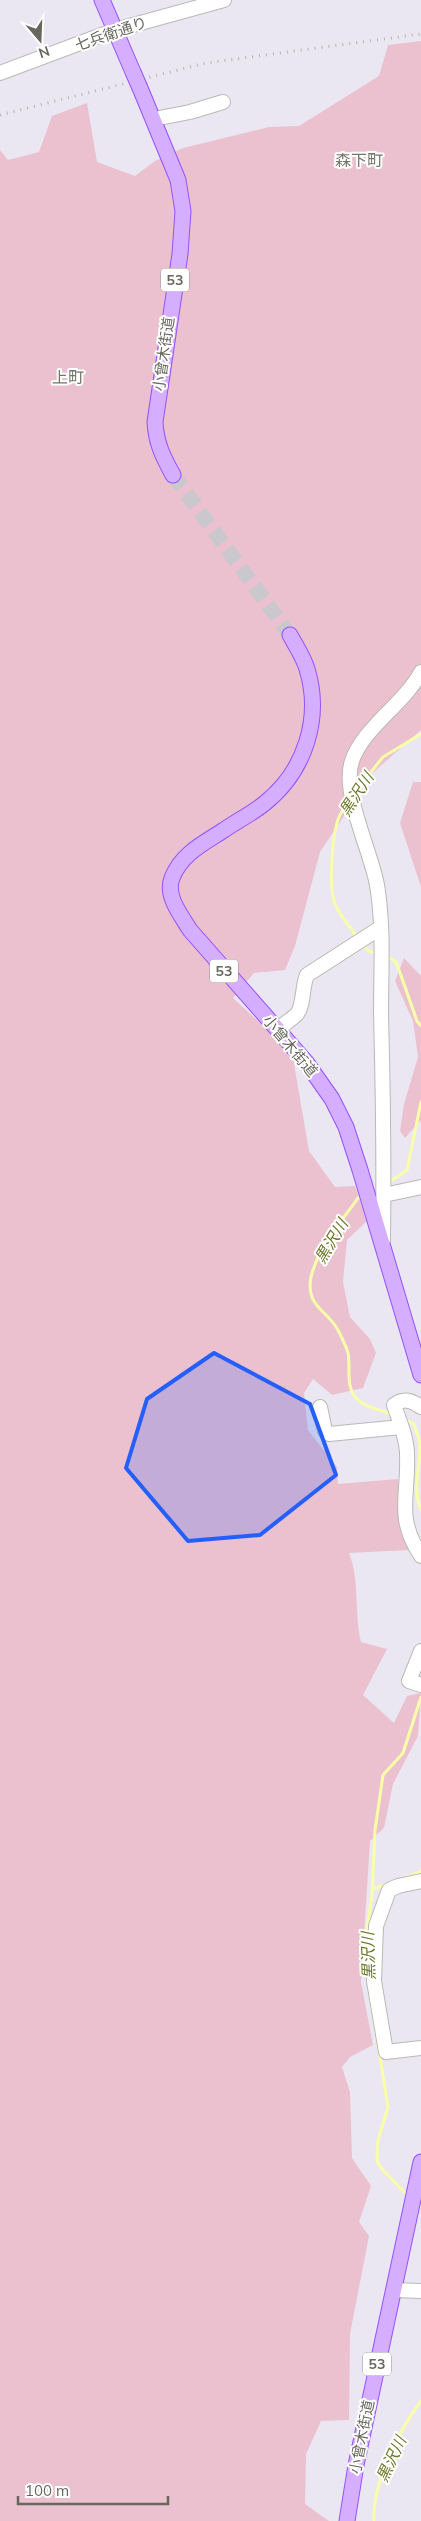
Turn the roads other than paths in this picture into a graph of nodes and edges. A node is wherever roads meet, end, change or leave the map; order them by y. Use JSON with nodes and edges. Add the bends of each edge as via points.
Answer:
{"nodes":[{"id":1,"x":102,"y":0,"type":"edge"},
{"id":2,"x":224,"y":0,"type":"edge"},
{"id":3,"x":115,"y":30,"type":"junction"},
{"id":4,"x":0,"y":73,"type":"edge"},
{"id":5,"x":223,"y":102,"type":"dead end"},
{"id":6,"x":154,"y":119,"type":"junction"},
{"id":7,"x":173,"y":475,"type":"tunnel mouth"},
{"id":8,"x":290,"y":635,"type":"tunnel mouth"},
{"id":9,"x":421,"y":672,"type":"edge"},
{"id":10,"x":380,"y":928,"type":"junction"},
{"id":11,"x":278,"y":1029,"type":"junction"},
{"id":12,"x":421,"y":1186,"type":"edge"},
{"id":13,"x":384,"y":1188,"type":"junction"},
{"id":14,"x":383,"y":1246,"type":"junction"},
{"id":15,"x":421,"y":1375,"type":"edge"},
{"id":16,"x":421,"y":1407,"type":"edge"},
{"id":17,"x":320,"y":1408,"type":"dead end"},
{"id":18,"x":401,"y":1426,"type":"junction"},
{"id":19,"x":421,"y":1556,"type":"edge"},
{"id":20,"x":421,"y":1650,"type":"edge"},
{"id":21,"x":420,"y":1684,"type":"edge"},
{"id":22,"x":421,"y":1881,"type":"edge"},
{"id":23,"x":421,"y":2048,"type":"edge"},
{"id":24,"x":421,"y":2162,"type":"edge"},
{"id":25,"x":394,"y":2290,"type":"junction"},
{"id":26,"x":421,"y":2291,"type":"edge"},
{"id":27,"x":347,"y":2521,"type":"edge"}],
"edges":[{"from":1,"to":3,"type":"main road","number":"53"},
{"from":2,"to":3,"type":"street","name":"七兵衛通り"},
{"from":3,"to":4,"type":"street","name":"七兵衛通り"},
{"from":3,"to":6,"type":"main road","name":"小曾木街道","number":"53","bridge":true},
{"from":5,"to":6,"type":"street"},
{"from":6,"to":7,"type":"main road","name":"小曾木街道","number":"53","via":[[178,180],[183,211],[180,254],[155,422],[156,438]]},
{"from":8,"to":11,"type":"main road","name":"小曾木街道","number":"53","via":[[307,668],[312,698],[306,746],[296,768],[265,803],[186,854],[172,878],[171,894],[190,930]]},
{"from":9,"to":10,"type":"street","via":[[413,688],[362,743],[352,760],[348,781],[377,885]]},
{"from":10,"to":11,"type":"street","via":[[307,975],[297,1013]]},
{"from":10,"to":13,"type":"street"},
{"from":11,"to":14,"type":"main road","name":"小曾木街道","number":"53","via":[[332,1099],[346,1127]]},
{"from":12,"to":13,"type":"street"},
{"from":13,"to":14,"type":"street"},
{"from":14,"to":15,"type":"main road","name":"小曾木街道","number":"53"},
{"from":16,"to":18,"type":"street","via":[[408,1400],[394,1405]]},
{"from":17,"to":18,"type":"street","via":[[325,1431],[329,1434]]},
{"from":18,"to":19,"type":"street","via":[[408,1455],[405,1521],[408,1534]]},
{"from":20,"to":21,"type":"street","via":[[409,1681]]},
{"from":22,"to":23,"type":"street","via":[[389,1890],[376,1926],[374,1981],[386,2052]]},
{"from":24,"to":25,"type":"main road","name":"小曾木街道","number":"53"},
{"from":25,"to":26,"type":"street"},
{"from":25,"to":27,"type":"main road","name":"小曾木街道","number":"53"}]}
